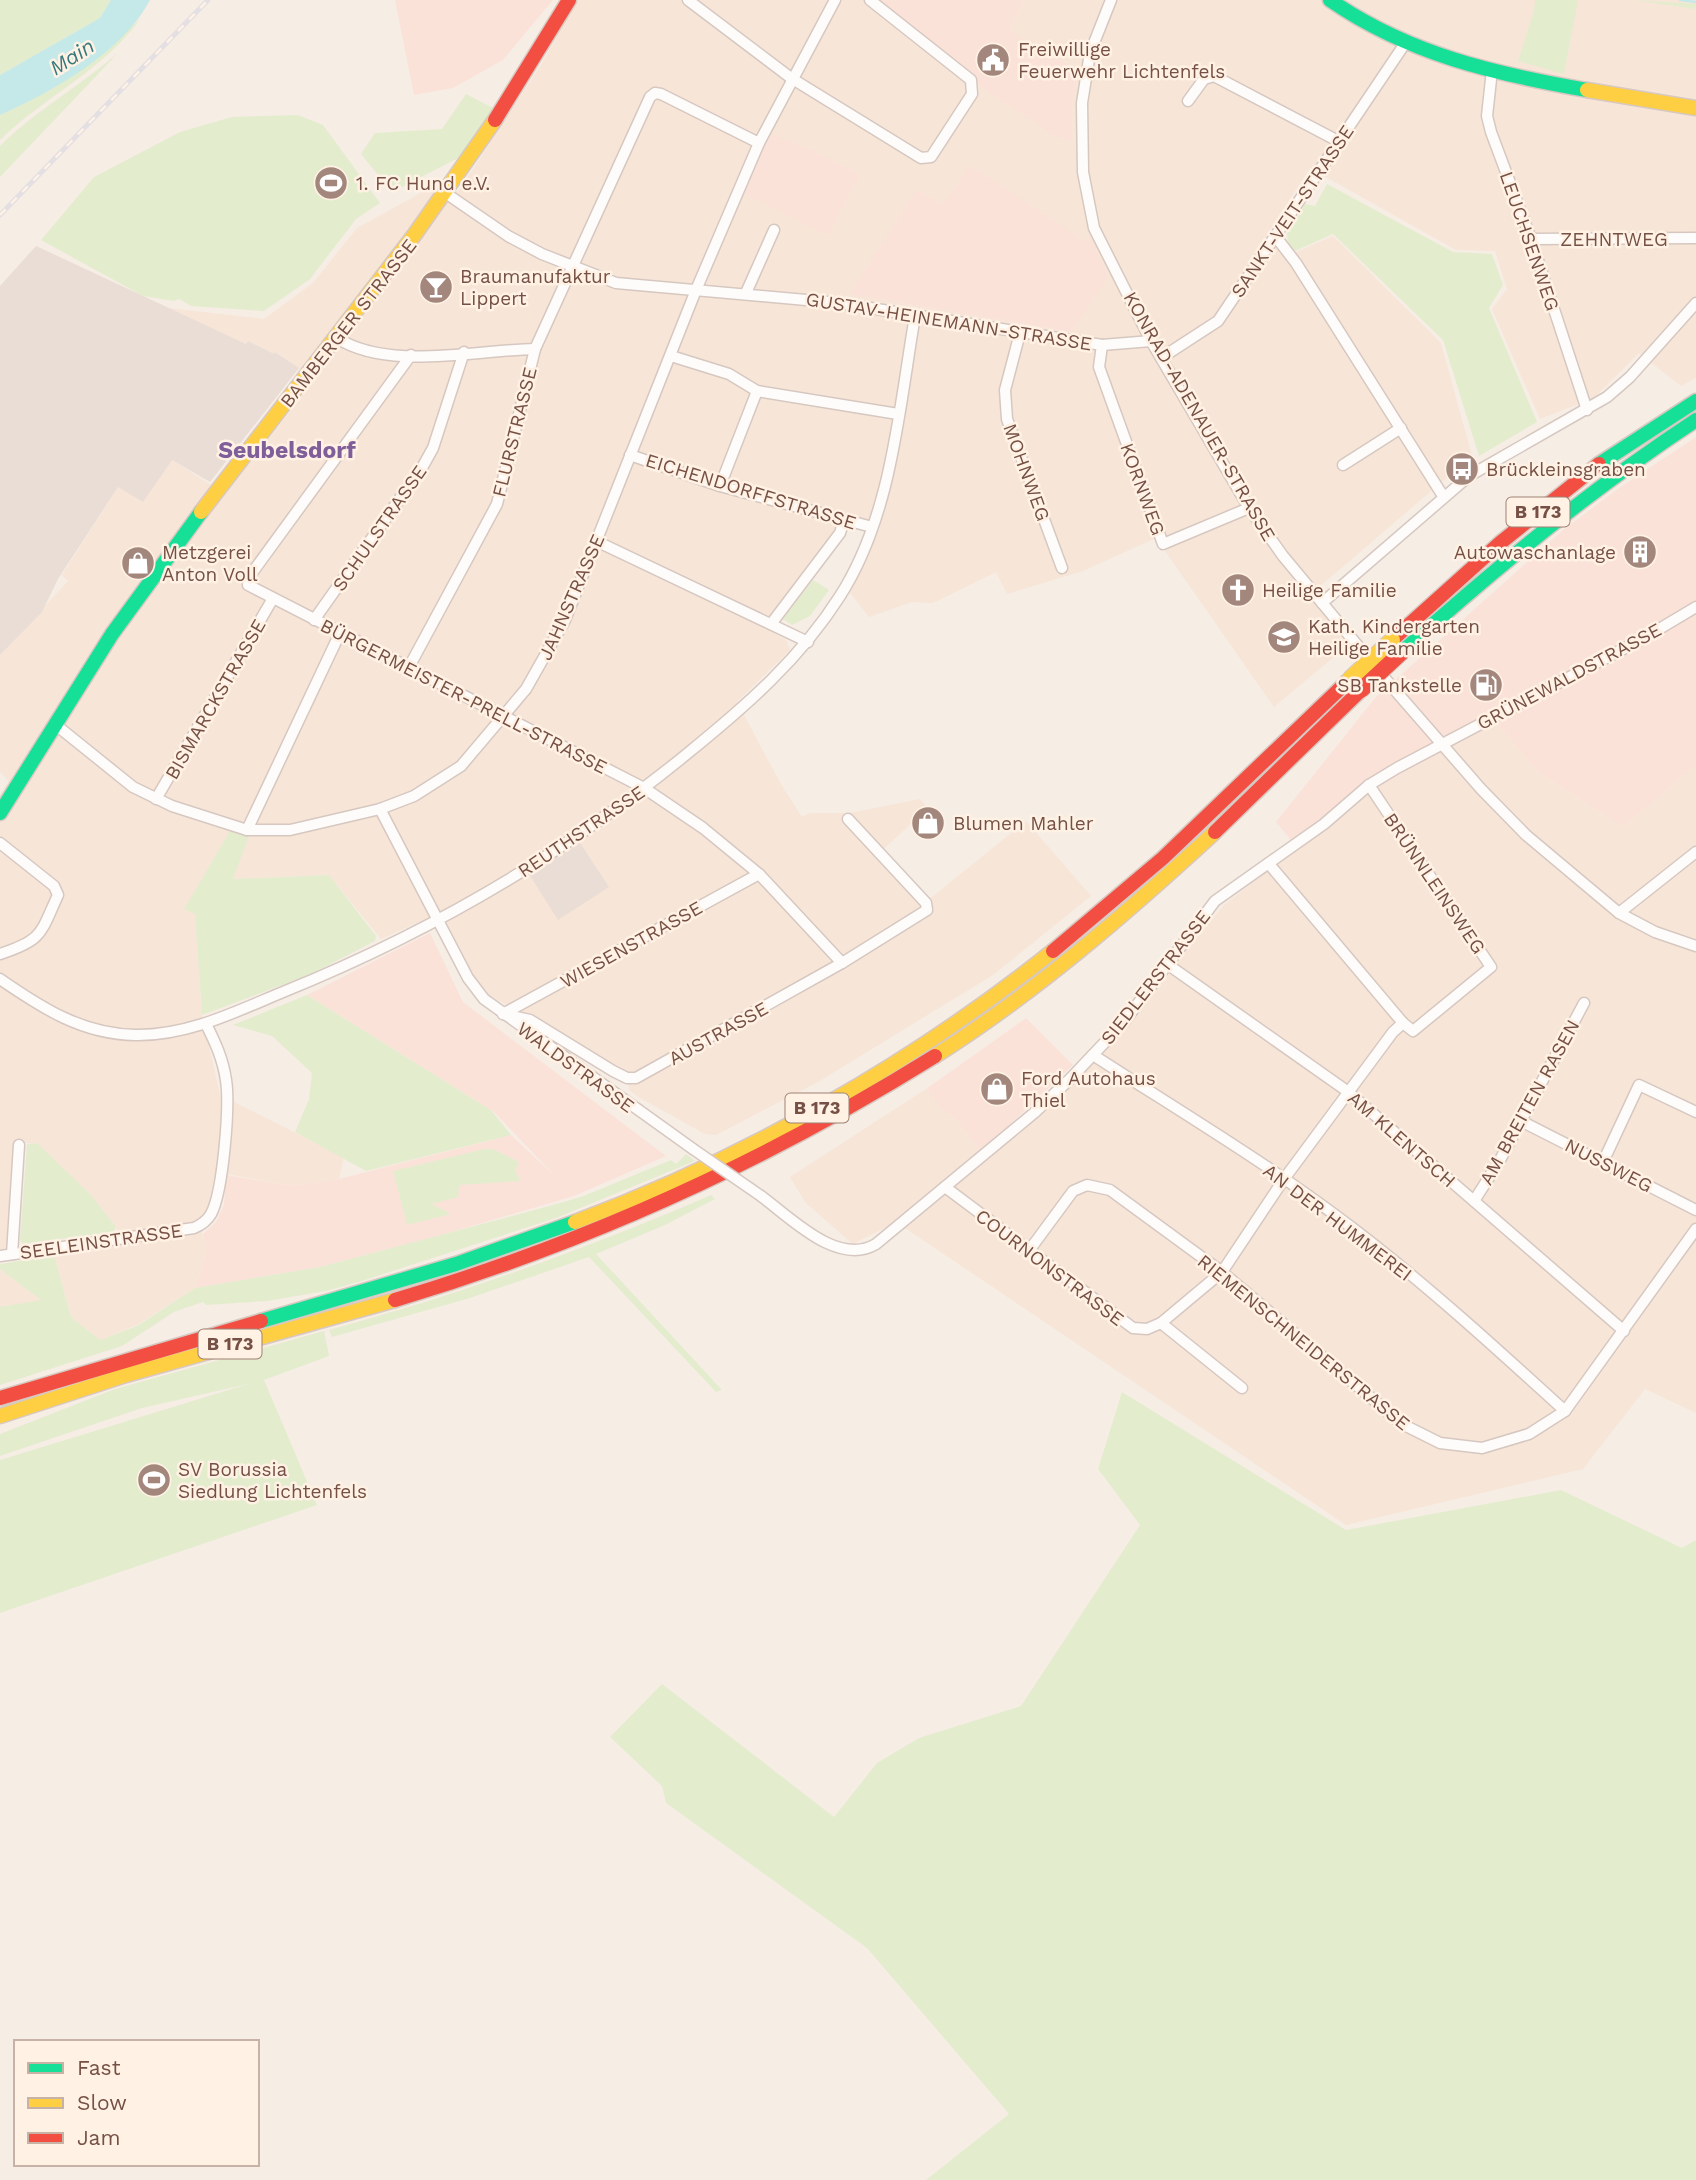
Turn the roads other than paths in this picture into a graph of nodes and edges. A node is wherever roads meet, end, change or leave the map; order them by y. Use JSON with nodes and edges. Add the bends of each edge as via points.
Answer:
{"nodes":[{"id":1,"x":569,"y":0,"type":"edge"},
{"id":2,"x":688,"y":0,"type":"edge"},
{"id":3,"x":835,"y":0,"type":"edge"},
{"id":4,"x":870,"y":0,"type":"edge"},
{"id":5,"x":1111,"y":0,"type":"edge"},
{"id":6,"x":1330,"y":0,"type":"edge"},
{"id":7,"x":1404,"y":45,"type":"junction"},
{"id":8,"x":1492,"y":70,"type":"junction"},
{"id":9,"x":792,"y":78,"type":"junction"},
{"id":10,"x":1188,"y":101,"type":"dead end"},
{"id":11,"x":1696,"y":108,"type":"edge"},
{"id":12,"x":1338,"y":141,"type":"junction"},
{"id":13,"x":759,"y":143,"type":"junction"},
{"id":14,"x":447,"y":194,"type":"junction"},
{"id":15,"x":774,"y":230,"type":"dead end"},
{"id":16,"x":1276,"y":237,"type":"junction"},
{"id":17,"x":1696,"y":238,"type":"edge"},
{"id":18,"x":1531,"y":239,"type":"junction"},
{"id":19,"x":572,"y":269,"type":"junction"},
{"id":20,"x":696,"y":290,"type":"junction"},
{"id":21,"x":747,"y":293,"type":"junction"},
{"id":22,"x":1696,"y":303,"type":"edge"},
{"id":23,"x":915,"y":316,"type":"junction"},
{"id":24,"x":1020,"y":333,"type":"junction"},
{"id":25,"x":337,"y":338,"type":"junction"},
{"id":26,"x":1151,"y":341,"type":"junction"},
{"id":27,"x":1102,"y":345,"type":"junction"},
{"id":28,"x":535,"y":349,"type":"junction"},
{"id":29,"x":464,"y":352,"type":"junction"},
{"id":30,"x":411,"y":355,"type":"junction"},
{"id":31,"x":671,"y":356,"type":"junction"},
{"id":32,"x":1161,"y":358,"type":"junction"},
{"id":33,"x":757,"y":391,"type":"junction"},
{"id":34,"x":1696,"y":401,"type":"edge"},
{"id":35,"x":1587,"y":410,"type":"junction"},
{"id":36,"x":898,"y":414,"type":"junction"},
{"id":37,"x":1696,"y":420,"type":"edge"},
{"id":38,"x":1401,"y":428,"type":"junction"},
{"id":39,"x":630,"y":455,"type":"junction"},
{"id":40,"x":1343,"y":465,"type":"dead end"},
{"id":41,"x":720,"y":486,"type":"junction"},
{"id":42,"x":1443,"y":496,"type":"junction"},
{"id":43,"x":1249,"y":508,"type":"junction"},
{"id":44,"x":844,"y":520,"type":"junction"},
{"id":45,"x":872,"y":527,"type":"junction"},
{"id":46,"x":596,"y":541,"type":"junction"},
{"id":47,"x":1062,"y":568,"type":"dead end"},
{"id":48,"x":272,"y":600,"type":"junction"},
{"id":49,"x":1322,"y":603,"type":"junction"},
{"id":50,"x":1696,"y":607,"type":"edge"},
{"id":51,"x":314,"y":620,"type":"junction"},
{"id":52,"x":771,"y":624,"type":"junction"},
{"id":53,"x":340,"y":633,"type":"junction"},
{"id":54,"x":808,"y":642,"type":"junction"},
{"id":55,"x":1397,"y":646,"type":"junction"},
{"id":56,"x":410,"y":667,"type":"junction"},
{"id":57,"x":1356,"y":685,"type":"junction"},
{"id":58,"x":505,"y":715,"type":"junction"},
{"id":59,"x":56,"y":725,"type":"junction"},
{"id":60,"x":1441,"y":744,"type":"junction"},
{"id":61,"x":1369,"y":785,"type":"junction"},
{"id":62,"x":644,"y":788,"type":"junction"},
{"id":63,"x":156,"y":799,"type":"junction"},
{"id":64,"x":380,"y":809,"type":"junction"},
{"id":65,"x":0,"y":813,"type":"edge"},
{"id":66,"x":848,"y":819,"type":"dead end"},
{"id":67,"x":247,"y":830,"type":"junction"},
{"id":68,"x":0,"y":843,"type":"edge"},
{"id":69,"x":1696,"y":852,"type":"edge"},
{"id":70,"x":1269,"y":864,"type":"junction"},
{"id":71,"x":759,"y":874,"type":"junction"},
{"id":72,"x":1619,"y":913,"type":"junction"},
{"id":73,"x":437,"y":921,"type":"junction"},
{"id":74,"x":1696,"y":946,"type":"edge"},
{"id":75,"x":0,"y":954,"type":"edge"},
{"id":76,"x":842,"y":963,"type":"junction"},
{"id":77,"x":1167,"y":964,"type":"junction"},
{"id":78,"x":0,"y":979,"type":"edge"},
{"id":79,"x":1584,"y":1003,"type":"dead end"},
{"id":80,"x":503,"y":1014,"type":"junction"},
{"id":81,"x":1403,"y":1023,"type":"junction"},
{"id":82,"x":206,"y":1024,"type":"junction"},
{"id":83,"x":1093,"y":1055,"type":"junction"},
{"id":84,"x":1347,"y":1091,"type":"junction"},
{"id":85,"x":1696,"y":1112,"type":"edge"},
{"id":86,"x":1521,"y":1121,"type":"junction"},
{"id":87,"x":19,"y":1145,"type":"dead end"},
{"id":88,"x":1603,"y":1162,"type":"junction"},
{"id":89,"x":1284,"y":1179,"type":"junction"},
{"id":90,"x":944,"y":1187,"type":"junction"},
{"id":91,"x":1475,"y":1201,"type":"junction"},
{"id":92,"x":1696,"y":1210,"type":"edge"},
{"id":93,"x":1696,"y":1229,"type":"edge"},
{"id":94,"x":851,"y":1252,"type":"joint"},
{"id":95,"x":1028,"y":1252,"type":"junction"},
{"id":96,"x":12,"y":1254,"type":"junction"},
{"id":97,"x":0,"y":1256,"type":"edge"},
{"id":98,"x":1222,"y":1272,"type":"junction"},
{"id":99,"x":1161,"y":1324,"type":"junction"},
{"id":100,"x":1624,"y":1331,"type":"junction"},
{"id":101,"x":1241,"y":1388,"type":"dead end"},
{"id":102,"x":0,"y":1398,"type":"edge"},
{"id":103,"x":1565,"y":1411,"type":"junction"},
{"id":104,"x":0,"y":1416,"type":"edge"}],
"edges":[{"from":1,"to":14,"type":"main road","name":"BAMBERGER STRASSE","via":[[506,108]]},
{"from":2,"to":9,"type":"street"},
{"from":3,"to":9,"type":"street","name":"JAHNSTRASSE"},
{"from":4,"to":9,"type":"street","via":[[971,80],[972,94],[931,157],[921,158]]},
{"from":5,"to":26,"type":"street","name":"KONRAD-ADENAUER-STRASSE","via":[[1090,53],[1082,103],[1083,172],[1094,228]]},
{"from":6,"to":7,"type":"main road"},
{"from":7,"to":8,"type":"main road"},
{"from":7,"to":12,"type":"street","name":"SANKT-VEIT-STRASSE"},
{"from":8,"to":11,"type":"main road"},
{"from":8,"to":18,"type":"street","name":"LEUCHSENWEG","via":[[1487,116]]},
{"from":9,"to":13,"type":"street","name":"JAHNSTRASSE"},
{"from":10,"to":12,"type":"street","via":[[1205,79],[1214,76]]},
{"from":12,"to":16,"type":"street","name":"SANKT-VEIT-STRASSE"},
{"from":13,"to":19,"type":"street","name":"FLURSTRASSE","via":[[655,93]]},
{"from":13,"to":20,"type":"street","name":"JAHNSTRASSE"},
{"from":14,"to":19,"type":"street","name":"GUSTAV-HEINEMANN-STRASSE","via":[[508,236]]},
{"from":14,"to":25,"type":"main road","name":"BAMBERGER STRASSE"},
{"from":15,"to":21,"type":"street"},
{"from":16,"to":32,"type":"street","name":"SANKT-VEIT-STRASSE","via":[[1218,321]]},
{"from":16,"to":38,"type":"street"},
{"from":17,"to":18,"type":"street","name":"ZEHNTWEG"},
{"from":18,"to":35,"type":"street","name":"LEUCHSENWEG"},
{"from":19,"to":20,"type":"street","name":"GUSTAV-HEINEMANN-STRASSE","via":[[616,284]]},
{"from":19,"to":28,"type":"street","name":"FLURSTRASSE"},
{"from":20,"to":21,"type":"street","name":"GUSTAV-HEINEMANN-STRASSE"},
{"from":20,"to":31,"type":"street","name":"JAHNSTRASSE"},
{"from":21,"to":23,"type":"street","name":"GUSTAV-HEINEMANN-STRASSE"},
{"from":22,"to":35,"type":"street","via":[[1630,377]]},
{"from":23,"to":24,"type":"street","name":"GUSTAV-HEINEMANN-STRASSE"},
{"from":23,"to":36,"type":"street","name":"REUTHSTRASSE"},
{"from":24,"to":27,"type":"street","name":"GUSTAV-HEINEMANN-STRASSE"},
{"from":24,"to":47,"type":"street","name":"MOHNWEG","via":[[1005,390],[1007,419]]},
{"from":25,"to":30,"type":"street","via":[[359,351]]},
{"from":25,"to":59,"type":"main road","name":"BAMBERGER STRASSE","via":[[113,632]]},
{"from":26,"to":27,"type":"street","name":"GUSTAV-HEINEMANN-STRASSE"},
{"from":26,"to":32,"type":"street","name":"KONRAD-ADENAUER-STRASSE"},
{"from":27,"to":43,"type":"street","name":"KORNWEG","via":[[1099,367],[1163,544]]},
{"from":28,"to":29,"type":"street"},
{"from":28,"to":56,"type":"street","name":"FLURSTRASSE","via":[[497,504]]},
{"from":29,"to":30,"type":"street"},
{"from":29,"to":51,"type":"street","name":"SCHULSTRASSE","via":[[423,466]]},
{"from":30,"to":48,"type":"street","name":"BÜRGERMEISTER-PRELL-STRASSE","via":[[249,577],[248,585]]},
{"from":31,"to":33,"type":"street","via":[[729,374]]},
{"from":31,"to":39,"type":"street","name":"JAHNSTRASSE"},
{"from":32,"to":43,"type":"street","name":"KONRAD-ADENAUER-STRASSE"},
{"from":33,"to":36,"type":"street"},
{"from":33,"to":41,"type":"street"},
{"from":34,"to":55,"type":"main road","number":"B 173","via":[[1548,503]]},
{"from":35,"to":42,"type":"street","via":[[1485,465]]},
{"from":36,"to":45,"type":"street","name":"REUTHSTRASSE"},
{"from":37,"to":55,"type":"main road","number":"B 173","via":[[1554,519]]},
{"from":38,"to":40,"type":"street"},
{"from":38,"to":42,"type":"street"},
{"from":39,"to":41,"type":"street","name":"EICHENDORFFSTRASSE"},
{"from":39,"to":46,"type":"street","name":"JAHNSTRASSE"},
{"from":41,"to":44,"type":"street","name":"EICHENDORFFSTRASSE"},
{"from":42,"to":49,"type":"street"},
{"from":43,"to":49,"type":"street","name":"KONRAD-ADENAUER-STRASSE"},
{"from":44,"to":45,"type":"street","name":"EICHENDORFFSTRASSE"},
{"from":44,"to":52,"type":"street"},
{"from":45,"to":54,"type":"street","name":"REUTHSTRASSE","via":[[843,593]]},
{"from":46,"to":52,"type":"street"},
{"from":46,"to":58,"type":"street","name":"JAHNSTRASSE","via":[[548,656]]},
{"from":48,"to":51,"type":"street","name":"BÜRGERMEISTER-PRELL-STRASSE"},
{"from":48,"to":63,"type":"street","name":"BISMARCKSTRASSE"},
{"from":49,"to":60,"type":"street","name":"KONRAD-ADENAUER-STRASSE"},
{"from":50,"to":60,"type":"street","name":"GRÜNEWALDSTRASSE"},
{"from":51,"to":53,"type":"street","name":"BÜRGERMEISTER-PRELL-STRASSE"},
{"from":52,"to":54,"type":"street"},
{"from":53,"to":56,"type":"street","name":"BÜRGERMEISTER-PRELL-STRASSE"},
{"from":53,"to":67,"type":"street"},
{"from":54,"to":62,"type":"street","name":"REUTHSTRASSE","via":[[772,682]]},
{"from":55,"to":57,"type":"main road","number":"B 173","bridge":true},
{"from":56,"to":58,"type":"street","name":"BÜRGERMEISTER-PRELL-STRASSE"},
{"from":57,"to":102,"type":"main road","number":"B 173","via":[[1044,958],[918,1048],[784,1127],[713,1164],[603,1211],[498,1249]]},
{"from":57,"to":104,"type":"main road","number":"B 173","via":[[1170,874],[1055,970],[932,1058],[794,1140],[614,1224],[504,1265],[137,1370]]},
{"from":58,"to":62,"type":"street","name":"BÜRGERMEISTER-PRELL-STRASSE"},
{"from":58,"to":64,"type":"street","name":"JAHNSTRASSE","via":[[461,766],[440,782]]},
{"from":59,"to":63,"type":"street","name":"JAHNSTRASSE","via":[[133,787]]},
{"from":59,"to":65,"type":"main road","name":"BAMBERGER STRASSE"},
{"from":60,"to":61,"type":"street","name":"SIEDLERSTRASSE"},
{"from":60,"to":72,"type":"street","name":"KONRAD-ADENAUER-STRASSE","via":[[1527,835]]},
{"from":61,"to":70,"type":"street","name":"SIEDLERSTRASSE"},
{"from":61,"to":81,"type":"street","name":"BRÜNNLEINSWEG","via":[[1491,967],[1413,1031]]},
{"from":62,"to":71,"type":"street","name":"BÜRGERMEISTER-PRELL-STRASSE"},
{"from":62,"to":73,"type":"street","name":"REUTHSTRASSE","via":[[534,865]]},
{"from":63,"to":67,"type":"street","name":"JAHNSTRASSE"},
{"from":64,"to":67,"type":"street","name":"JAHNSTRASSE","via":[[290,830]]},
{"from":64,"to":73,"type":"street","name":"WALDSTRASSE"},
{"from":66,"to":76,"type":"street","name":"AUSTRASSE","via":[[926,903],[927,910]]},
{"from":68,"to":75,"type":"street","via":[[54,886],[58,895],[40,935]]},
{"from":69,"to":72,"type":"street"},
{"from":70,"to":77,"type":"street","name":"SIEDLERSTRASSE","via":[[1215,901]]},
{"from":70,"to":81,"type":"street"},
{"from":71,"to":76,"type":"street","name":"BÜRGERMEISTER-PRELL-STRASSE"},
{"from":71,"to":80,"type":"street","name":"WIESENSTRASSE"},
{"from":72,"to":74,"type":"street","name":"KONRAD-ADENAUER-STRASSE"},
{"from":73,"to":80,"type":"street","name":"WALDSTRASSE","via":[[474,988]]},
{"from":73,"to":82,"type":"street","name":"REUTHSTRASSE"},
{"from":76,"to":80,"type":"street","name":"AUSTRASSE","via":[[636,1078],[612,1071],[530,1020]]},
{"from":77,"to":83,"type":"street","name":"SIEDLERSTRASSE"},
{"from":77,"to":84,"type":"street","name":"AM KLENTSCH"},
{"from":78,"to":82,"type":"street","name":"REUTHSTRASSE","via":[[49,1012],[97,1031],[169,1033]]},
{"from":79,"to":86,"type":"street","name":"AM BREITEN RASEN"},
{"from":80,"to":94,"type":"street","name":"WALDSTRASSE","bridge":true,"via":[[830,1245]]},
{"from":81,"to":84,"type":"street"},
{"from":82,"to":96,"type":"street","name":"SEELEINSTRASSE","via":[[222,1059],[227,1104],[221,1167],[213,1211],[206,1221],[194,1228]]},
{"from":83,"to":89,"type":"street","name":"AN DER HUMMEREI"},
{"from":83,"to":90,"type":"street","name":"SIEDLERSTRASSE","via":[[1034,1113]]},
{"from":84,"to":89,"type":"street"},
{"from":84,"to":91,"type":"street","name":"AM KLENTSCH"},
{"from":85,"to":88,"type":"street","via":[[1639,1085]]},
{"from":86,"to":88,"type":"street","name":"NUSSWEG"},
{"from":86,"to":91,"type":"street","name":"AM BREITEN RASEN"},
{"from":87,"to":96,"type":"street"},
{"from":88,"to":92,"type":"street","name":"NUSSWEG"},
{"from":89,"to":98,"type":"street"},
{"from":89,"to":103,"type":"street","name":"AN DER HUMMEREI","via":[[1442,1301]]},
{"from":90,"to":94,"type":"street","name":"SIEDLERSTRASSE","via":[[876,1244]]},
{"from":90,"to":95,"type":"street","name":"COURNONSTRASSE"},
{"from":91,"to":100,"type":"street","name":"AM KLENTSCH"},
{"from":93,"to":100,"type":"street","name":"RIEMENSCHNEIDERSTRASSE"},
{"from":95,"to":98,"type":"street","name":"RIEMENSCHNEIDERSTRASSE","via":[[1073,1191],[1098,1186]]},
{"from":95,"to":99,"type":"street","name":"COURNONSTRASSE","via":[[1123,1324],[1140,1329]]},
{"from":96,"to":97,"type":"street","name":"SEELEINSTRASSE"},
{"from":98,"to":99,"type":"street"},
{"from":98,"to":103,"type":"street","name":"RIEMENSCHNEIDERSTRASSE","via":[[1387,1413],[1440,1444],[1495,1446],[1529,1434]]},
{"from":99,"to":101,"type":"street"},
{"from":100,"to":103,"type":"street","name":"RIEMENSCHNEIDERSTRASSE"}]}
